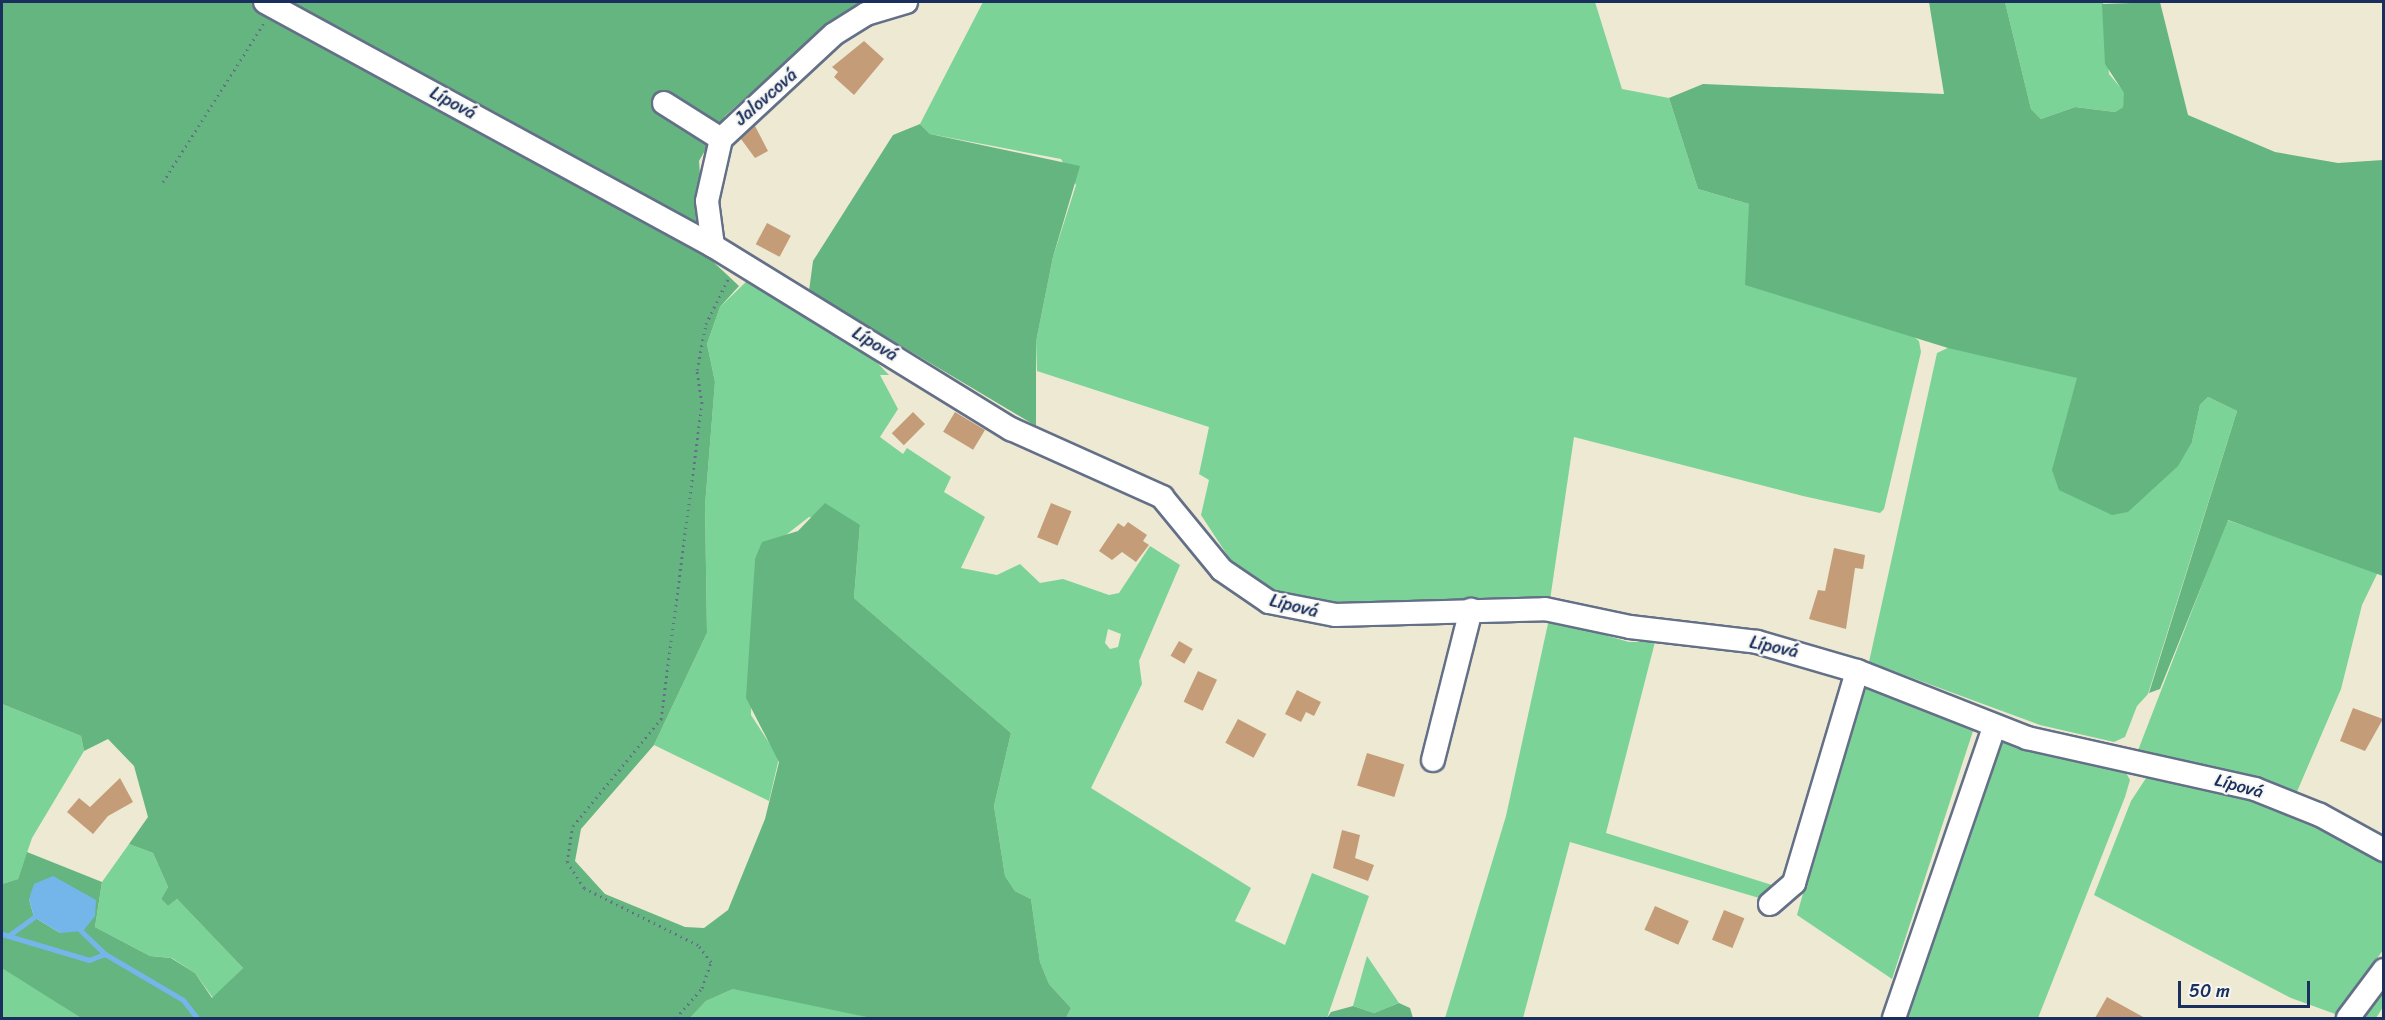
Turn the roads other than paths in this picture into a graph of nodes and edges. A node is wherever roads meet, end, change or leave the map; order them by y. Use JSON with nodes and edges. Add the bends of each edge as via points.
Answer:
{"nodes":[{"id":1,"x":906,"y":2,"type":"edge"},
{"id":2,"x":269,"y":4,"type":"edge"},
{"id":3,"x":664,"y":104,"type":"dead end"},
{"id":4,"x":721,"y":139,"type":"junction"},
{"id":5,"x":713,"y":246,"type":"junction"},
{"id":6,"x":1471,"y":610,"type":"junction"},
{"id":7,"x":1857,"y":671,"type":"junction"},
{"id":8,"x":1994,"y":727,"type":"junction"},
{"id":9,"x":1432,"y":760,"type":"dead end"},
{"id":10,"x":2384,"y":850,"type":"edge"},
{"id":11,"x":1770,"y":904,"type":"dead end"},
{"id":12,"x":2384,"y":970,"type":"edge"},
{"id":13,"x":1894,"y":1018,"type":"edge"},
{"id":14,"x":2348,"y":1018,"type":"edge"}],
"edges":[{"from":1,"to":4,"type":"street","name":"Jalovcová","via":[[841,29]]},
{"from":2,"to":5,"type":"street","name":"Lípová"},
{"from":3,"to":4,"type":"street"},
{"from":4,"to":5,"type":"street","name":"Jalovcová","via":[[707,201]]},
{"from":5,"to":6,"type":"street","name":"Lípová","via":[[1011,429],[1162,497],[1222,570],[1269,602],[1335,615]]},
{"from":6,"to":7,"type":"street","name":"Lípová","via":[[1571,612],[1630,627],[1757,642]]},
{"from":6,"to":9,"type":"street"},
{"from":7,"to":8,"type":"street","name":"Lípová"},
{"from":7,"to":11,"type":"street","via":[[1794,883]]},
{"from":8,"to":10,"type":"street","name":"Lípová","via":[[2083,753],[2255,789],[2320,815]]},
{"from":8,"to":13,"type":"street"},
{"from":12,"to":14,"type":"street"}]}
